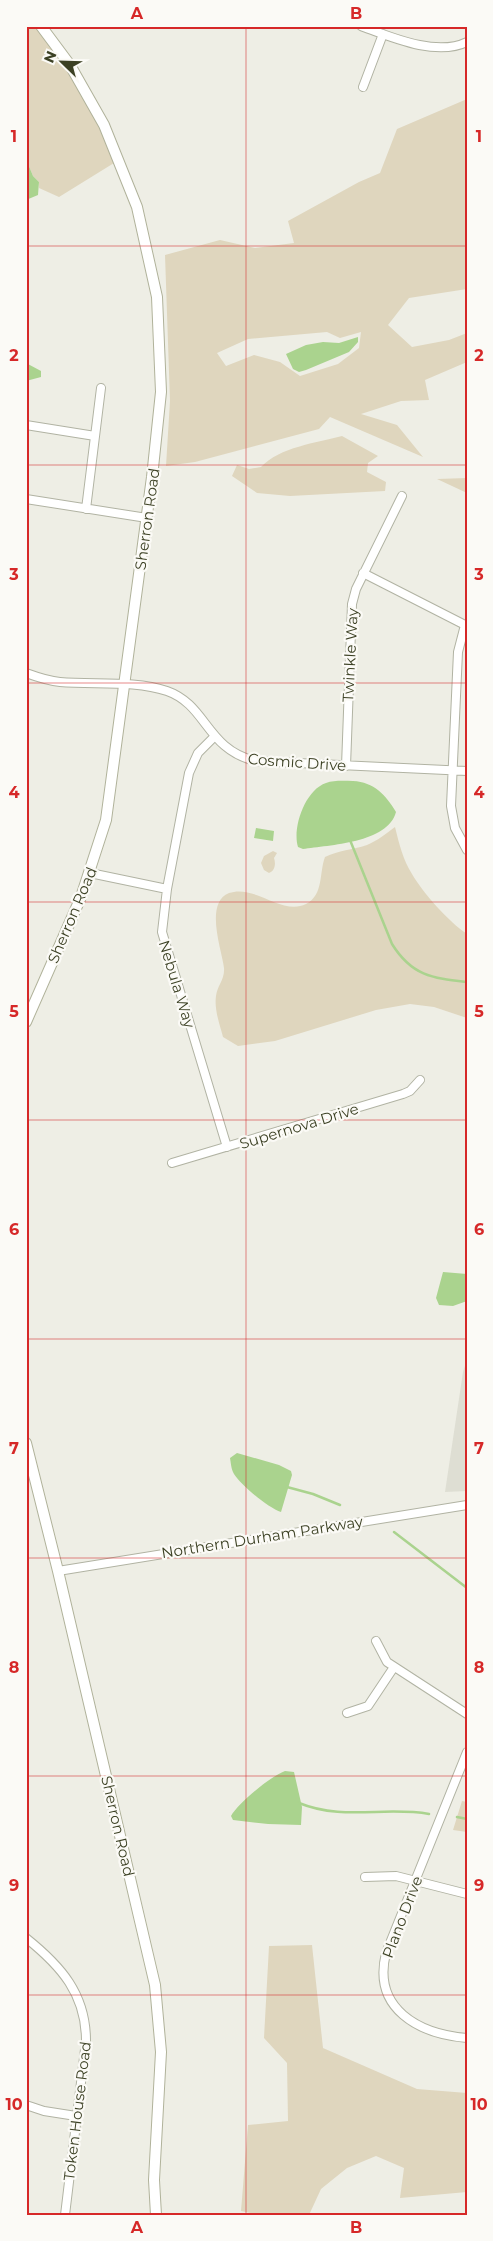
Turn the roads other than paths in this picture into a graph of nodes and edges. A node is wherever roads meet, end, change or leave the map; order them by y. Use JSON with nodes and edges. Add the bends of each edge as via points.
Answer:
{"nodes":[{"id":1,"x":41,"y":26,"type":"edge"},
{"id":2,"x":361,"y":26,"type":"edge"},
{"id":3,"x":383,"y":34,"type":"junction"},
{"id":4,"x":467,"y":42,"type":"edge"},
{"id":5,"x":363,"y":87,"type":"dead end"},
{"id":6,"x":101,"y":388,"type":"dead end"},
{"id":7,"x":26,"y":425,"type":"edge"},
{"id":8,"x":95,"y":436,"type":"junction"},
{"id":9,"x":402,"y":496,"type":"dead end"},
{"id":10,"x":26,"y":499,"type":"edge"},
{"id":11,"x":86,"y":508,"type":"junction"},
{"id":12,"x":147,"y":518,"type":"junction"},
{"id":13,"x":363,"y":573,"type":"junction"},
{"id":14,"x":466,"y":626,"type":"edge"},
{"id":15,"x":26,"y":673,"type":"edge"},
{"id":16,"x":125,"y":685,"type":"junction"},
{"id":17,"x":214,"y":737,"type":"junction"},
{"id":18,"x":346,"y":766,"type":"junction"},
{"id":19,"x":452,"y":771,"type":"junction"},
{"id":20,"x":467,"y":771,"type":"edge"},
{"id":21,"x":467,"y":850,"type":"edge"},
{"id":22,"x":90,"y":873,"type":"junction"},
{"id":23,"x":168,"y":888,"type":"junction"},
{"id":24,"x":26,"y":1022,"type":"edge"},
{"id":25,"x":420,"y":1080,"type":"dead end"},
{"id":26,"x":227,"y":1147,"type":"junction"},
{"id":27,"x":172,"y":1163,"type":"dead end"},
{"id":28,"x":26,"y":1443,"type":"edge"},
{"id":29,"x":467,"y":1505,"type":"edge"},
{"id":30,"x":58,"y":1571,"type":"junction"},
{"id":31,"x":376,"y":1641,"type":"dead end"},
{"id":32,"x":394,"y":1667,"type":"junction"},
{"id":33,"x":347,"y":1713,"type":"dead end"},
{"id":34,"x":467,"y":1714,"type":"edge"},
{"id":35,"x":467,"y":1752,"type":"edge"},
{"id":36,"x":365,"y":1877,"type":"dead end"},
{"id":37,"x":415,"y":1881,"type":"junction"},
{"id":38,"x":467,"y":1894,"type":"edge"},
{"id":39,"x":26,"y":1938,"type":"edge"},
{"id":40,"x":467,"y":2038,"type":"edge"},
{"id":41,"x":26,"y":2105,"type":"edge"},
{"id":42,"x":76,"y":2116,"type":"junction"},
{"id":43,"x":65,"y":2215,"type":"edge"},
{"id":44,"x":156,"y":2215,"type":"edge"}],
"edges":[{"from":1,"to":12,"type":"main road","name":"Sherron Road","via":[[70,65],[104,124],[127,178],[144,235],[157,297],[161,392]]},
{"from":2,"to":3,"type":"street"},
{"from":3,"to":4,"type":"street","via":[[427,47]]},
{"from":3,"to":5,"type":"street"},
{"from":6,"to":8,"type":"street"},
{"from":7,"to":8,"type":"street"},
{"from":8,"to":11,"type":"street"},
{"from":9,"to":13,"type":"street","name":"Twinkle Way"},
{"from":10,"to":11,"type":"street"},
{"from":11,"to":12,"type":"street"},
{"from":12,"to":16,"type":"main road","name":"Sherron Road"},
{"from":13,"to":14,"type":"street"},
{"from":13,"to":18,"type":"street","name":"Twinkle Way","via":[[352,604]]},
{"from":14,"to":19,"type":"street","via":[[458,652]]},
{"from":15,"to":16,"type":"street","name":"Cosmic Drive","via":[[58,682]]},
{"from":16,"to":17,"type":"street","name":"Cosmic Drive","via":[[153,688],[175,695],[192,708]]},
{"from":16,"to":22,"type":"main road","name":"Sherron Road","via":[[107,811]]},
{"from":17,"to":18,"type":"street","name":"Cosmic Drive","via":[[228,750],[256,761]]},
{"from":17,"to":23,"type":"street","name":"Nebula Way","via":[[198,753],[189,773]]},
{"from":18,"to":19,"type":"street","name":"Cosmic Drive"},
{"from":19,"to":20,"type":"street","name":"Cosmic Drive"},
{"from":19,"to":21,"type":"street","via":[[453,820]]},
{"from":22,"to":23,"type":"street"},
{"from":22,"to":24,"type":"main road","name":"Sherron Road"},
{"from":23,"to":26,"type":"street","name":"Nebula Way","via":[[162,923],[164,940]]},
{"from":25,"to":26,"type":"street","name":"Supernova Drive","via":[[403,1094]]},
{"from":26,"to":27,"type":"street","name":"Supernova Drive"},
{"from":28,"to":30,"type":"main road","name":"Sherron Road"},
{"from":29,"to":30,"type":"street","name":"Northern Durham Parkway"},
{"from":30,"to":44,"type":"main road","name":"Sherron Road","via":[[155,1985],[161,2052],[154,2180]]},
{"from":31,"to":32,"type":"street","via":[[387,1662]]},
{"from":32,"to":33,"type":"street","via":[[368,1706]]},
{"from":32,"to":34,"type":"street"},
{"from":35,"to":37,"type":"street","name":"Plano Drive"},
{"from":36,"to":37,"type":"street","via":[[385,1875]]},
{"from":37,"to":38,"type":"street"},
{"from":37,"to":40,"type":"street","name":"Plano Drive","via":[[386,1954],[385,1988],[406,2018],[441,2034]]},
{"from":39,"to":42,"type":"street","name":"Token House Road","via":[[50,1957],[63,1973],[72,1985],[83,2012],[86,2041]]},
{"from":41,"to":42,"type":"street"},
{"from":42,"to":43,"type":"street","name":"Token House Road"}]}
